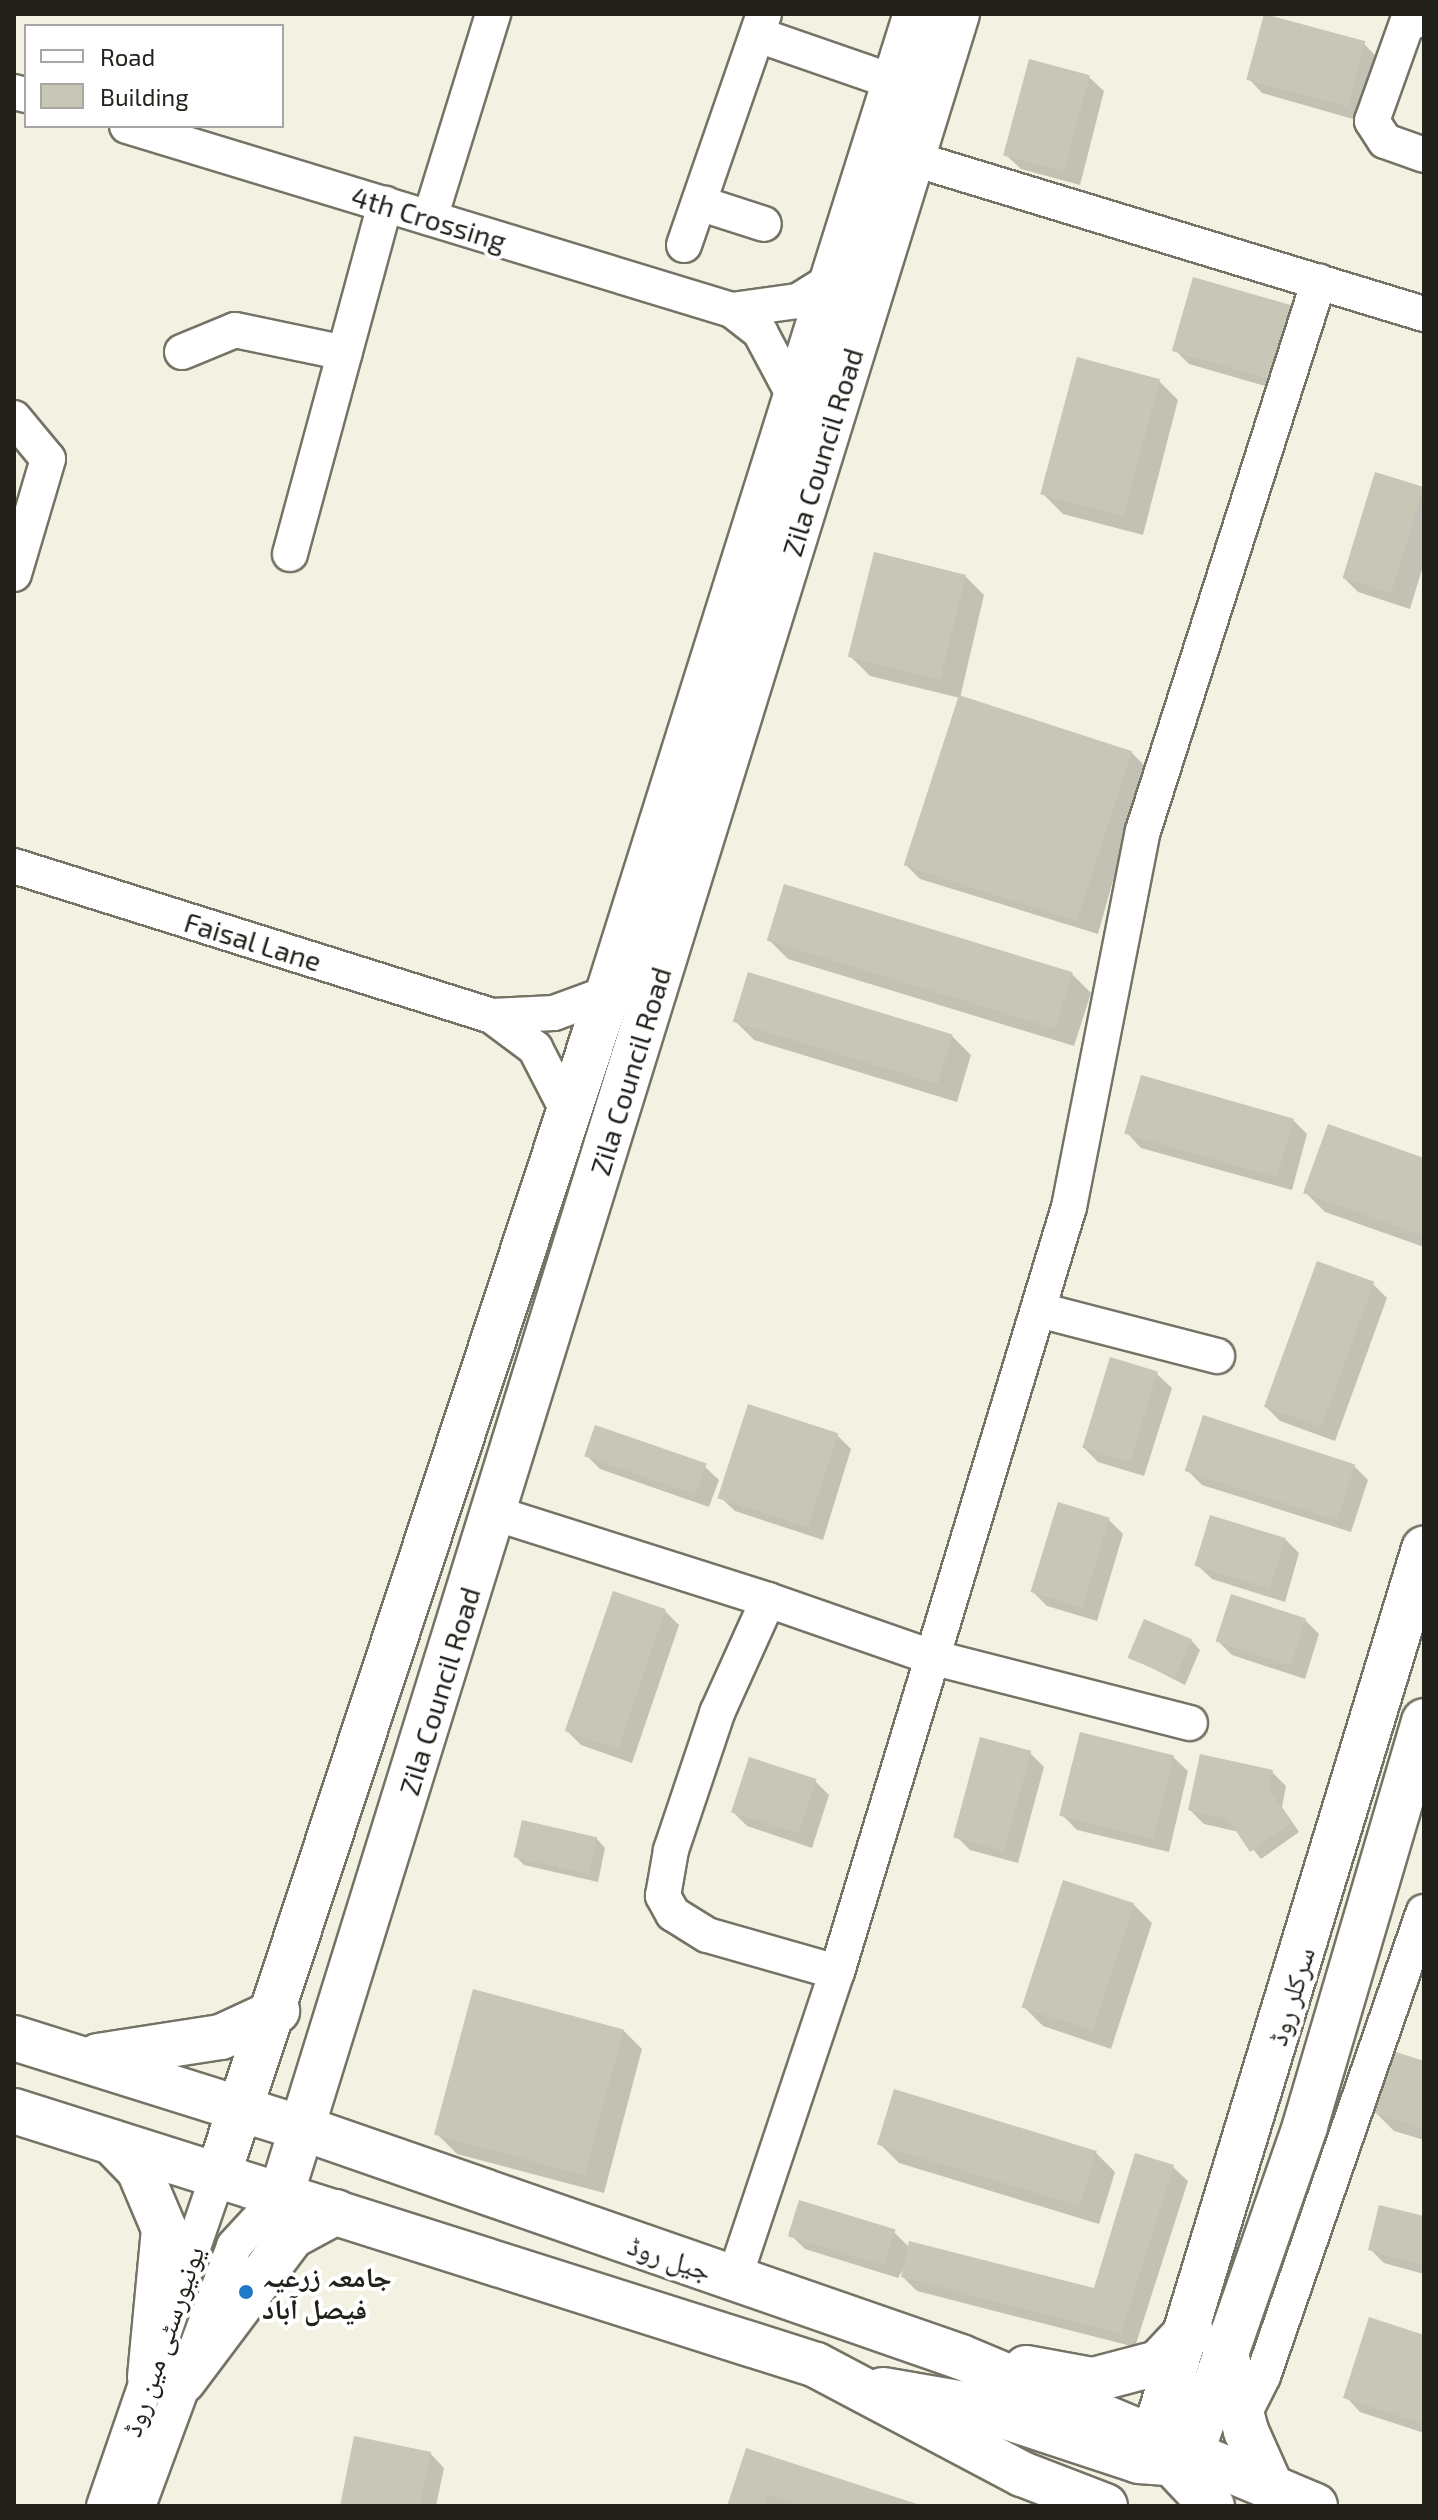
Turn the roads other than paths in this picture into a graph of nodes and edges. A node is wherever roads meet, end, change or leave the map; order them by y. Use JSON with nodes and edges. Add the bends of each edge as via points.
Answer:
{"nodes":[{"id":1,"x":493,"y":14,"type":"edge"},
{"id":2,"x":916,"y":14,"type":"edge"},
{"id":3,"x":957,"y":14,"type":"edge"},
{"id":4,"x":1413,"y":19,"type":"edge"},
{"id":5,"x":761,"y":24,"type":"edge"},
{"id":6,"x":894,"y":82,"type":"junction"},
{"id":7,"x":134,"y":128,"type":"edge"},
{"id":8,"x":1424,"y":155,"type":"edge"},
{"id":9,"x":914,"y":159,"type":"junction"},
{"id":10,"x":699,"y":203,"type":"junction"},
{"id":11,"x":385,"y":204,"type":"junction"},
{"id":12,"x":430,"y":218,"type":"junction"},
{"id":13,"x":764,"y":224,"type":"dead end"},
{"id":14,"x":684,"y":245,"type":"dead end"},
{"id":15,"x":1319,"y":281,"type":"junction"},
{"id":16,"x":827,"y":283,"type":"junction"},
{"id":17,"x":732,"y":310,"type":"junction"},
{"id":18,"x":1424,"y":314,"type":"edge"},
{"id":19,"x":182,"y":352,"type":"dead end"},
{"id":20,"x":345,"y":353,"type":"junction"},
{"id":21,"x":793,"y":394,"type":"junction"},
{"id":22,"x":14,"y":418,"type":"edge"},
{"id":23,"x":290,"y":554,"type":"dead end"},
{"id":24,"x":14,"y":574,"type":"edge"},
{"id":25,"x":14,"y":866,"type":"edge"},
{"id":26,"x":608,"y":993,"type":"junction"},
{"id":27,"x":492,"y":1016,"type":"junction"},
{"id":28,"x":569,"y":1114,"type":"junction"},
{"id":29,"x":1039,"y":1310,"type":"junction"},
{"id":30,"x":1217,"y":1356,"type":"dead end"},
{"id":31,"x":494,"y":1513,"type":"junction"},
{"id":32,"x":1424,"y":1549,"type":"edge"},
{"id":33,"x":768,"y":1600,"type":"junction"},
{"id":34,"x":935,"y":1658,"type":"junction"},
{"id":35,"x":1424,"y":1721,"type":"edge"},
{"id":36,"x":1190,"y":1723,"type":"dead end"},
{"id":37,"x":1375,"y":1889,"type":"junction"},
{"id":38,"x":1424,"y":1904,"type":"edge"},
{"id":39,"x":1424,"y":1912,"type":"edge"},
{"id":40,"x":837,"y":1972,"type":"junction"},
{"id":41,"x":277,"y":2011,"type":"junction"},
{"id":42,"x":14,"y":2038,"type":"edge"},
{"id":43,"x":71,"y":2057,"type":"junction"},
{"id":44,"x":14,"y":2111,"type":"edge"},
{"id":45,"x":244,"y":2112,"type":"junction"},
{"id":46,"x":305,"y":2129,"type":"junction"},
{"id":47,"x":112,"y":2142,"type":"junction"},
{"id":48,"x":218,"y":2175,"type":"junction"},
{"id":49,"x":281,"y":2195,"type":"junction"},
{"id":50,"x":336,"y":2212,"type":"junction"},
{"id":51,"x":734,"y":2279,"type":"junction"},
{"id":52,"x":1207,"y":2338,"type":"junction"},
{"id":53,"x":961,"y":2357,"type":"junction"},
{"id":54,"x":1263,"y":2376,"type":"junction"},
{"id":55,"x":166,"y":2379,"type":"junction"},
{"id":56,"x":851,"y":2384,"type":"junction"},
{"id":57,"x":1242,"y":2418,"type":"junction"},
{"id":58,"x":1170,"y":2453,"type":"junction"},
{"id":59,"x":1272,"y":2489,"type":"junction"},
{"id":60,"x":104,"y":2506,"type":"edge"},
{"id":61,"x":138,"y":2506,"type":"edge"},
{"id":62,"x":1105,"y":2506,"type":"edge"},
{"id":63,"x":1212,"y":2506,"type":"edge"},
{"id":64,"x":1315,"y":2506,"type":"edge"}],
"edges":[{"from":1,"to":12,"type":"street"},
{"from":2,"to":6,"type":"main road","name":"Zila Council Road"},
{"from":3,"to":9,"type":"main road","name":"Zila Council Road"},
{"from":4,"to":8,"type":"street","via":[[1372,121],[1385,141]]},
{"from":5,"to":6,"type":"street"},
{"from":5,"to":10,"type":"street"},
{"from":6,"to":16,"type":"main road","name":"Zila Council Road"},
{"from":7,"to":11,"type":"street","name":"4th Crossing"},
{"from":9,"to":15,"type":"street"},
{"from":9,"to":31,"type":"main road","name":"Zila Council Road"},
{"from":10,"to":13,"type":"street"},
{"from":10,"to":14,"type":"street"},
{"from":11,"to":12,"type":"street","name":"4th Crossing"},
{"from":11,"to":20,"type":"street"},
{"from":12,"to":17,"type":"street","name":"4th Crossing"},
{"from":15,"to":18,"type":"street"},
{"from":15,"to":29,"type":"street","via":[[1143,831],[1088,1120]]},
{"from":16,"to":17,"type":"street","name":"4th Crossing","via":[[765,310]]},
{"from":16,"to":21,"type":"main road","name":"Zila Council Road"},
{"from":17,"to":21,"type":"street","name":"4th Crossing","via":[[760,332]]},
{"from":19,"to":20,"type":"street","via":[[235,330]]},
{"from":20,"to":23,"type":"street"},
{"from":21,"to":26,"type":"main road","name":"Zila Council Road"},
{"from":22,"to":24,"type":"street","via":[[48,459]]},
{"from":25,"to":27,"type":"street","name":"Faisal Lane"},
{"from":26,"to":27,"type":"street","name":"Faisal Lane","via":[[554,1013]]},
{"from":26,"to":28,"type":"main road","name":"Zila Council Road"},
{"from":27,"to":28,"type":"street","name":"Faisal Lane","via":[[535,1048]]},
{"from":28,"to":41,"type":"main road","name":"Zila Council Road"},
{"from":29,"to":30,"type":"street"},
{"from":29,"to":34,"type":"street"},
{"from":31,"to":33,"type":"street"},
{"from":31,"to":46,"type":"main road","name":"Zila Council Road"},
{"from":32,"to":52,"type":"main road","name":"سرکلر روڈ"},
{"from":33,"to":34,"type":"street"},
{"from":33,"to":40,"type":"street","via":[[717,1713],[671,1850],[663,1896],[673,1914],[707,1935]]},
{"from":34,"to":36,"type":"street"},
{"from":34,"to":40,"type":"street"},
{"from":35,"to":37,"type":"main road","name":"سرکلر روڈ"},
{"from":37,"to":38,"type":"street"},
{"from":37,"to":52,"type":"main road","name":"سرکلر روڈ","via":[[1305,2126]]},
{"from":39,"to":54,"type":"street"},
{"from":40,"to":51,"type":"street"},
{"from":41,"to":43,"type":"main road","via":[[221,2037],[159,2051]]},
{"from":41,"to":45,"type":"main road","name":"Zila Council Road"},
{"from":42,"to":43,"type":"main road","name":"جیل روڈ"},
{"from":43,"to":45,"type":"main road","name":"جیل روڈ"},
{"from":44,"to":47,"type":"main road","name":"جیل روڈ"},
{"from":45,"to":46,"type":"main road","name":"جیل روڈ"},
{"from":45,"to":48,"type":"main road","name":"Zila Council Road"},
{"from":46,"to":49,"type":"main road","name":"Zila Council Road"},
{"from":46,"to":51,"type":"main road","name":"جیل روڈ"},
{"from":47,"to":48,"type":"main road","name":"جیل روڈ"},
{"from":47,"to":55,"type":"main road","via":[[139,2170],[164,2229]]},
{"from":48,"to":49,"type":"main road","name":"جیل روڈ"},
{"from":48,"to":55,"type":"street","name":"یونیورسٹی مین روڈ"},
{"from":49,"to":50,"type":"main road","name":"جیل روڈ"},
{"from":49,"to":55,"type":"street","name":"یونیورسٹی مین روڈ","via":[[234,2246]]},
{"from":50,"to":55,"type":"main road","via":[[292,2236]]},
{"from":50,"to":56,"type":"main road","name":"جیل روڈ","via":[[816,2365]]},
{"from":51,"to":53,"type":"main road","name":"جیل روڈ"},
{"from":52,"to":53,"type":"main road","via":[[1158,2363],[1093,2380]]},
{"from":52,"to":54,"type":"street"},
{"from":52,"to":57,"type":"main road"},
{"from":52,"to":58,"type":"main road","name":"سرکلر روڈ"},
{"from":53,"to":58,"type":"main road","name":"جیل روڈ"},
{"from":54,"to":57,"type":"street"},
{"from":55,"to":60,"type":"street","name":"یونیورسٹی مین روڈ"},
{"from":55,"to":61,"type":"street","name":"یونیورسٹی مین روڈ"},
{"from":56,"to":58,"type":"main road","via":[[970,2405],[1139,2461]]},
{"from":56,"to":62,"type":"main road","name":"جیل روڈ","via":[[1022,2474]]},
{"from":57,"to":59,"type":"main road"},
{"from":58,"to":59,"type":"main road","name":"جیل روڈ"},
{"from":58,"to":63,"type":"main road"},
{"from":59,"to":64,"type":"main road","name":"جیل روڈ"}]}
